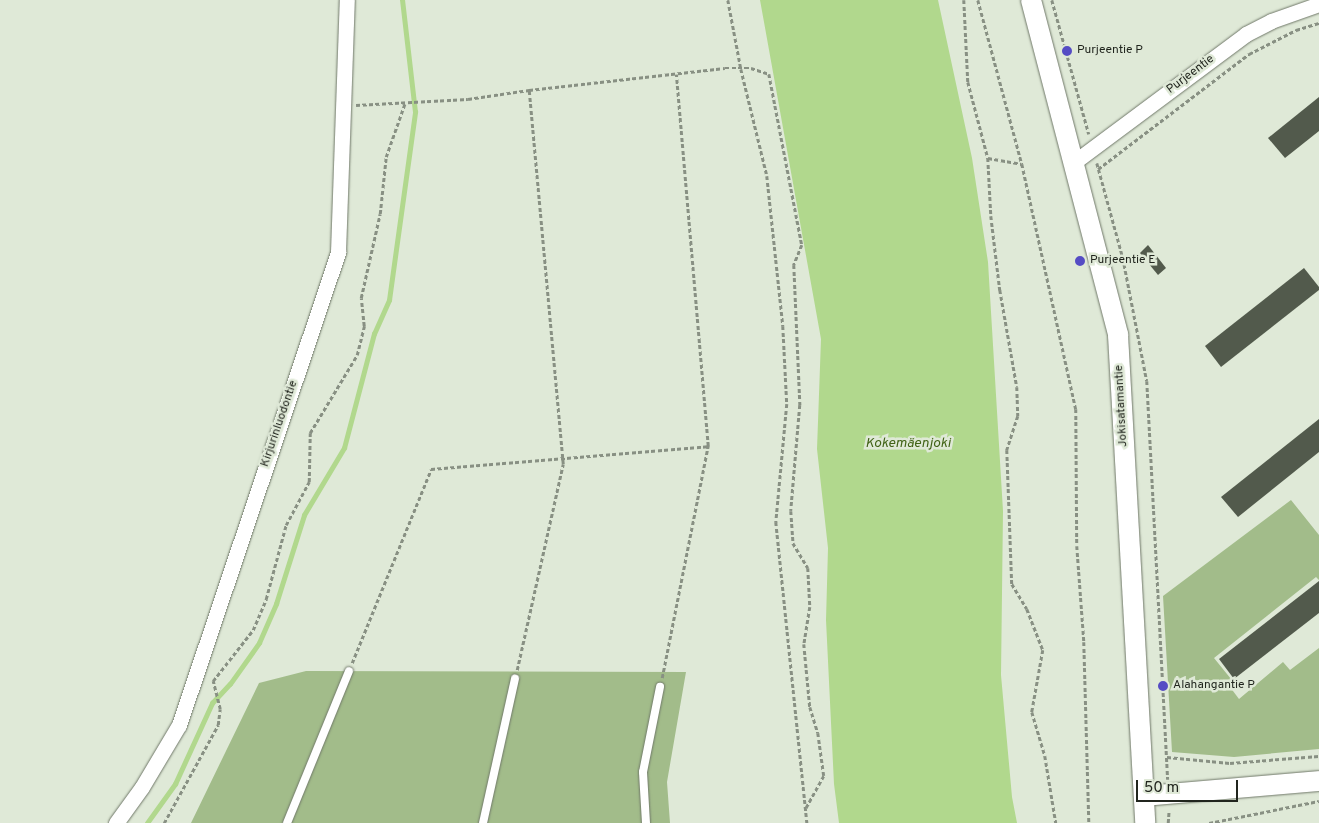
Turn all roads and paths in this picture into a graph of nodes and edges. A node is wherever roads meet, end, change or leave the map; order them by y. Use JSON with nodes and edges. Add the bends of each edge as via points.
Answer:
{"nodes":[{"id":1,"x":347,"y":0,"type":"edge"},
{"id":2,"x":728,"y":0,"type":"edge"},
{"id":3,"x":964,"y":0,"type":"edge"},
{"id":4,"x":978,"y":0,"type":"edge"},
{"id":5,"x":1031,"y":0,"type":"edge"},
{"id":6,"x":1319,"y":4,"type":"edge"},
{"id":7,"x":1319,"y":24,"type":"edge"},
{"id":8,"x":741,"y":69,"type":"junction"},
{"id":9,"x":676,"y":74,"type":"junction"},
{"id":10,"x":529,"y":90,"type":"junction"},
{"id":11,"x":405,"y":103,"type":"junction"},
{"id":12,"x":344,"y":105,"type":"junction"},
{"id":13,"x":988,"y":158,"type":"junction"},
{"id":14,"x":1022,"y":164,"type":"junction"},
{"id":15,"x":1073,"y":164,"type":"junction"},
{"id":16,"x":1098,"y":169,"type":"dead end"},
{"id":17,"x":708,"y":446,"type":"junction"},
{"id":18,"x":562,"y":458,"type":"junction"},
{"id":19,"x":349,"y":671,"type":"joint"},
{"id":20,"x":515,"y":679,"type":"joint"},
{"id":21,"x":660,"y":686,"type":"joint"},
{"id":22,"x":1319,"y":756,"type":"edge"},
{"id":23,"x":1167,"y":758,"type":"dead end"},
{"id":24,"x":1319,"y":781,"type":"edge"},
{"id":25,"x":1144,"y":796,"type":"junction"},
{"id":26,"x":1319,"y":801,"type":"edge"},
{"id":27,"x":806,"y":808,"type":"junction"},
{"id":28,"x":116,"y":823,"type":"edge"},
{"id":29,"x":164,"y":823,"type":"edge"},
{"id":30,"x":287,"y":823,"type":"edge"},
{"id":31,"x":483,"y":823,"type":"edge"},
{"id":32,"x":646,"y":823,"type":"edge"},
{"id":33,"x":808,"y":823,"type":"edge"},
{"id":34,"x":1056,"y":823,"type":"edge"},
{"id":35,"x":1089,"y":823,"type":"edge"},
{"id":36,"x":1145,"y":823,"type":"edge"},
{"id":37,"x":1209,"y":823,"type":"edge"}],
"edges":[{"from":1,"to":12,"type":"street","name":"Kirjurinluodontie"},
{"from":2,"to":8,"type":"path"},
{"from":3,"to":13,"type":"path","via":[[968,82]]},
{"from":4,"to":14,"type":"path"},
{"from":5,"to":15,"type":"street","name":"Jokisatamantie"},
{"from":6,"to":15,"type":"street","name":"Purjeentie","via":[[1271,21],[1246,34]]},
{"from":7,"to":16,"type":"path","via":[[1296,30],[1249,54]]},
{"from":8,"to":9,"type":"path"},
{"from":8,"to":27,"type":"path","via":[[767,176],[783,326],[787,404],[776,522]]},
{"from":8,"to":27,"type":"path","via":[[751,68],[769,74],[802,245],[794,265],[800,405],[791,511],[793,543],[808,568],[810,607],[804,644],[810,707],[818,733],[824,776]]},
{"from":9,"to":10,"type":"path"},
{"from":9,"to":17,"type":"path"},
{"from":10,"to":11,"type":"path","via":[[468,99]]},
{"from":10,"to":18,"type":"path"},
{"from":11,"to":12,"type":"path"},
{"from":11,"to":29,"type":"path","via":[[386,157],[380,214],[361,298],[364,326],[357,355],[310,433],[309,482],[286,525],[266,599],[253,630],[213,680],[219,704],[218,725]]},
{"from":12,"to":28,"type":"street","name":"Kirjurinluodontie","via":[[338,252],[179,725]]},
{"from":13,"to":14,"type":"path"},
{"from":13,"to":34,"type":"path","via":[[992,226],[1017,387],[1018,416],[1007,450],[1012,584],[1027,609],[1043,650],[1032,712],[1045,756]]},
{"from":14,"to":35,"type":"path","via":[[1076,409],[1077,546],[1084,642]]},
{"from":15,"to":25,"type":"street","name":"Jokisatamantie","via":[[1118,335]]},
{"from":17,"to":18,"type":"path"},
{"from":17,"to":21,"type":"path"},
{"from":18,"to":19,"type":"path","via":[[431,469]]},
{"from":18,"to":20,"type":"path"},
{"from":19,"to":30,"type":"lane"},
{"from":20,"to":31,"type":"lane"},
{"from":21,"to":32,"type":"lane","via":[[643,772]]},
{"from":22,"to":23,"type":"path","via":[[1230,762]]},
{"from":24,"to":25,"type":"street"},
{"from":25,"to":36,"type":"street","name":"Jokisatamantie"},
{"from":26,"to":37,"type":"path"},
{"from":27,"to":33,"type":"path"}]}
